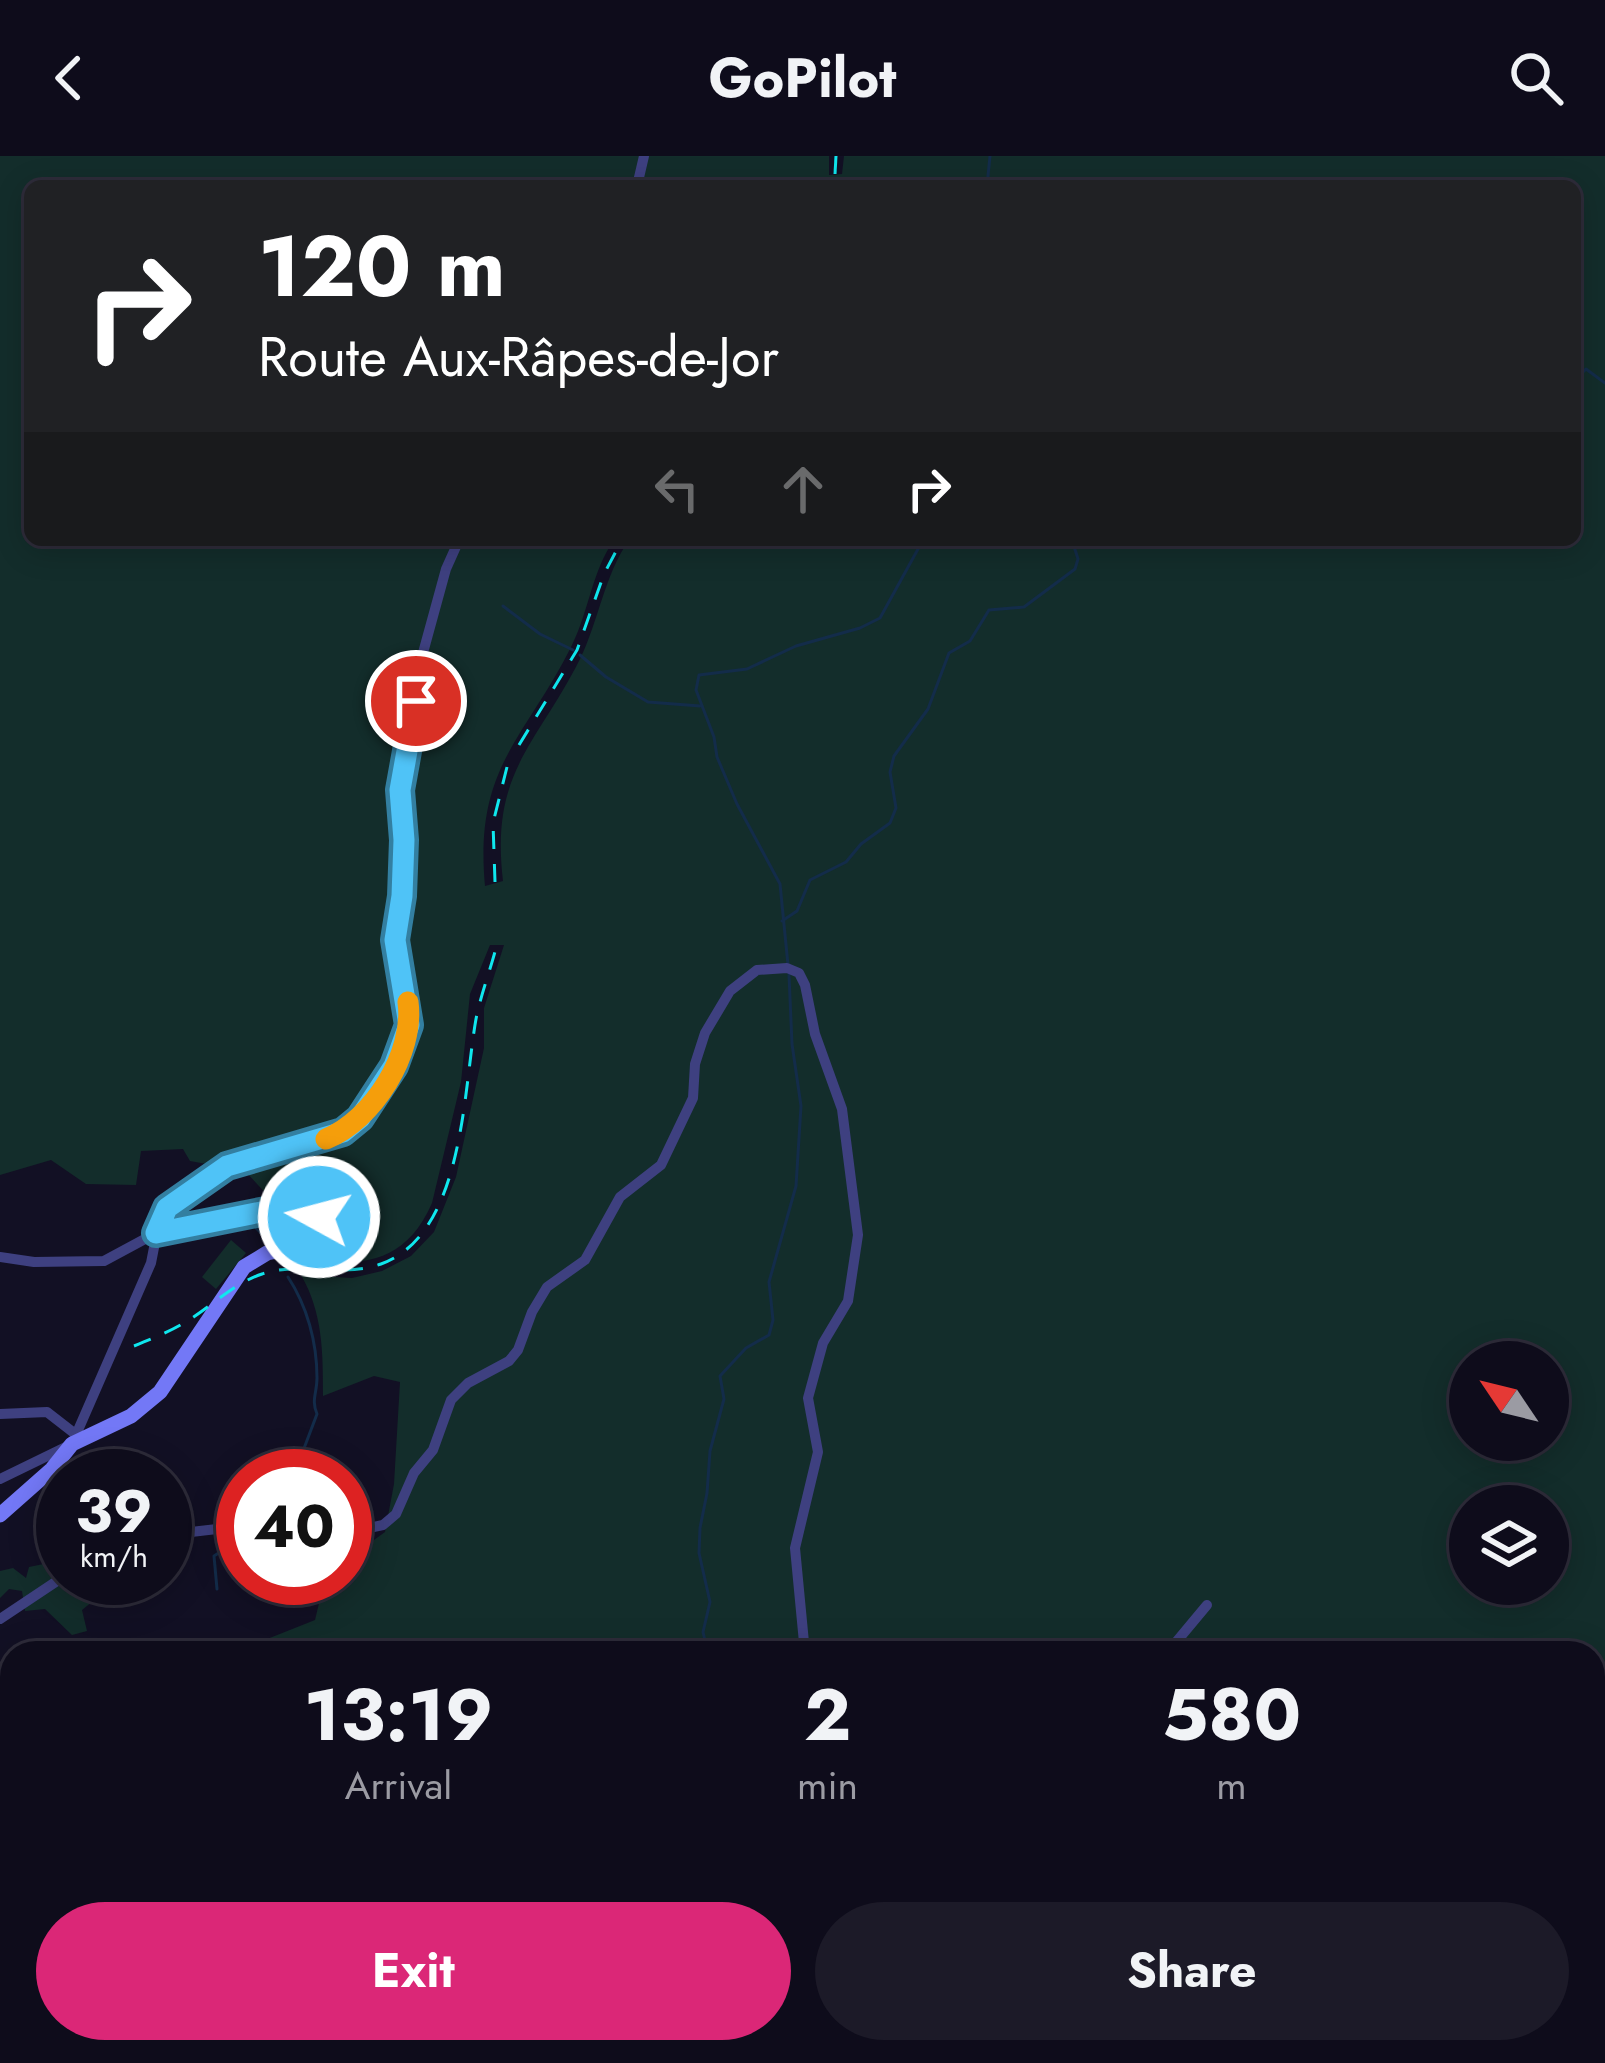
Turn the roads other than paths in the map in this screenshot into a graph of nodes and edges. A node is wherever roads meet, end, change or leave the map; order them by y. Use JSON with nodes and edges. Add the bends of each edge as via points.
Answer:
{"nodes":[{"id":1,"x":456,"y":546,"type":"edge"},
{"id":2,"x":156,"y":1233,"type":"junction"},
{"id":3,"x":0,"y":1257,"type":"edge"},
{"id":4,"x":0,"y":1414,"type":"edge"},
{"id":5,"x":73,"y":1438,"type":"junction"},
{"id":6,"x":0,"y":1479,"type":"edge"},
{"id":7,"x":0,"y":1515,"type":"edge"},
{"id":8,"x":372,"y":1527,"type":"edge"},
{"id":9,"x":36,"y":1594,"type":"edge"},
{"id":10,"x":1208,"y":1605,"type":"dead end"},
{"id":11,"x":0,"y":1619,"type":"edge"},
{"id":12,"x":804,"y":1641,"type":"edge"},
{"id":13,"x":1177,"y":1641,"type":"edge"}],
"edges":[{"from":1,"to":2,"type":"street","via":[[418,671],[400,790],[395,940],[409,1010],[394,1066],[343,1132],[227,1166],[167,1208]]},
{"from":2,"to":3,"type":"street","via":[[104,1261]]},
{"from":2,"to":5,"type":"street","via":[[151,1263]]},
{"from":2,"to":5,"type":"street","via":[[296,1206],[315,1212],[322,1228],[312,1244],[267,1252],[244,1267],[168,1382],[131,1416]]},
{"from":4,"to":5,"type":"street","via":[[47,1412]]},
{"from":5,"to":6,"type":"street"},
{"from":5,"to":7,"type":"street","via":[[52,1469]]},
{"from":8,"to":12,"type":"street","via":[[396,1514],[451,1400],[518,1350],[547,1287],[585,1260],[620,1198],[661,1165],[693,1098],[699,1049],[739,982],[765,968],[787,968],[799,973],[842,1109],[858,1235],[848,1300],[808,1398],[818,1453],[795,1548]]},
{"from":9,"to":11,"type":"street"},
{"from":10,"to":13,"type":"street"}]}
